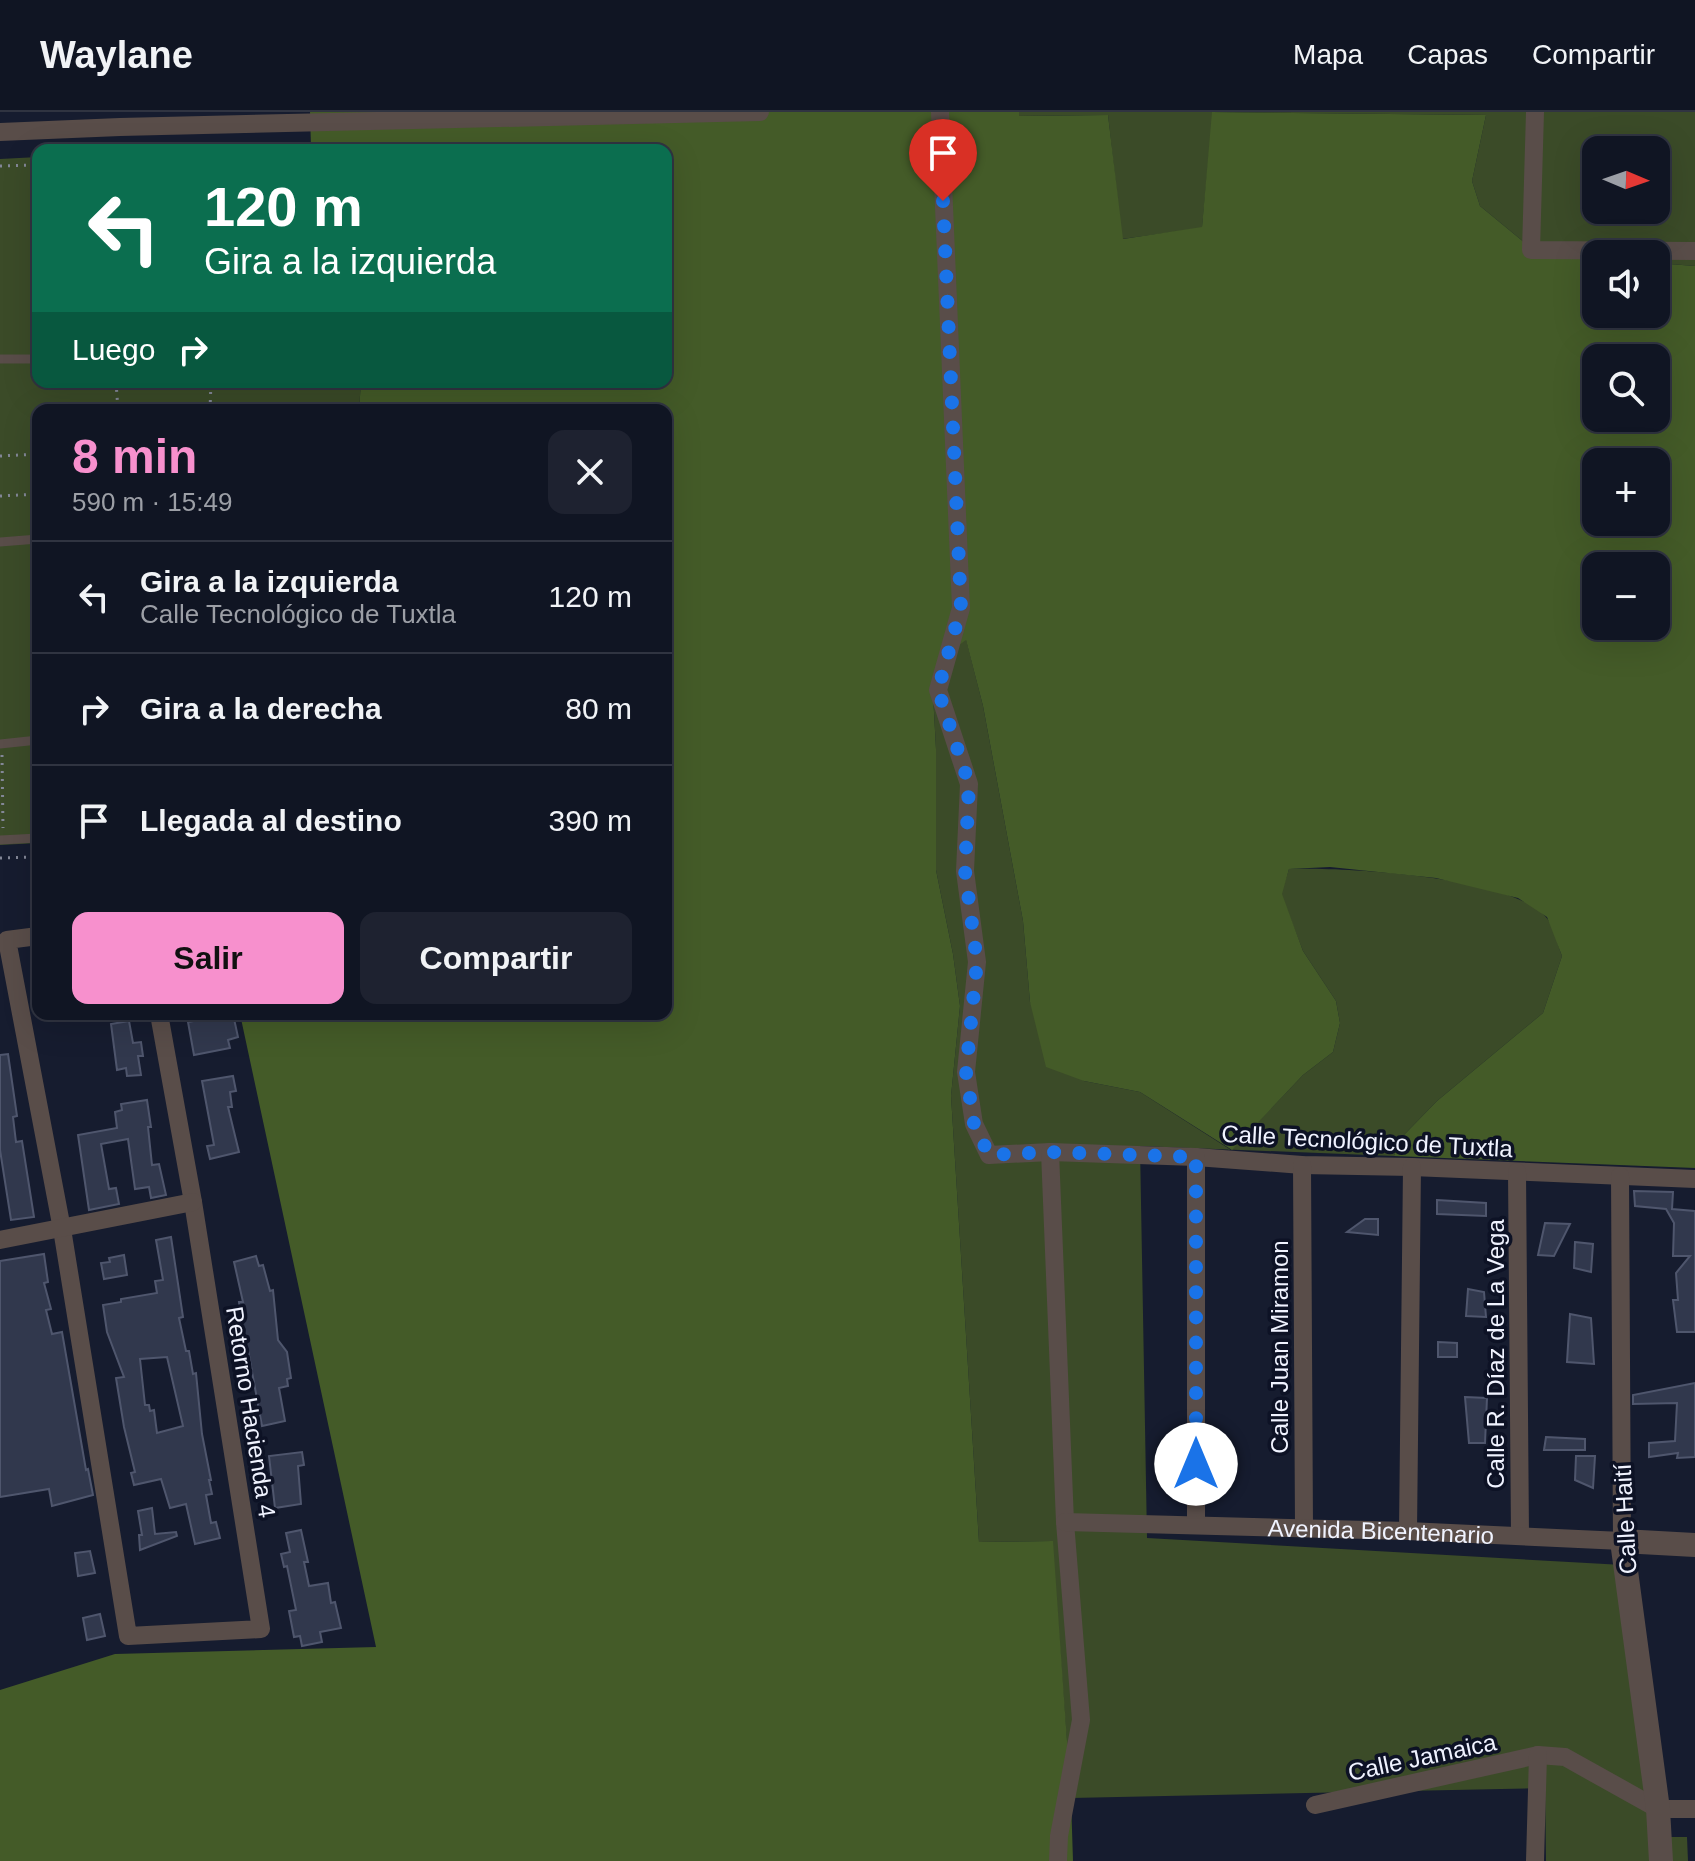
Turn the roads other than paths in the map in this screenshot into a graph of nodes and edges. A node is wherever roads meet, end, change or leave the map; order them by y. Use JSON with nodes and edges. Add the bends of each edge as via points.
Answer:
{"nodes":[{"id":1,"x":760,"y":112,"type":"edge"},
{"id":2,"x":940,"y":112,"type":"edge"},
{"id":3,"x":1535,"y":112,"type":"edge"},
{"id":4,"x":120,"y":119,"type":"edge"},
{"id":5,"x":0,"y":132,"type":"edge"},
{"id":6,"x":1695,"y":251,"type":"edge"},
{"id":7,"x":0,"y":359,"type":"edge"},
{"id":8,"x":32,"y":359,"type":"edge"},
{"id":9,"x":32,"y":539,"type":"edge"},
{"id":10,"x":0,"y":542,"type":"edge"},
{"id":11,"x":32,"y":741,"type":"edge"},
{"id":12,"x":1,"y":744,"type":"edge"},
{"id":13,"x":32,"y":838,"type":"edge"},
{"id":14,"x":1,"y":840,"type":"edge"},
{"id":15,"x":32,"y":937,"type":"edge"},
{"id":16,"x":160,"y":1020,"type":"edge"},
{"id":17,"x":1050,"y":1152,"type":"junction"},
{"id":18,"x":1196,"y":1157,"type":"junction"},
{"id":19,"x":1302,"y":1165,"type":"junction"},
{"id":20,"x":1412,"y":1167,"type":"junction"},
{"id":21,"x":1517,"y":1172,"type":"junction"},
{"id":22,"x":1620,"y":1176,"type":"junction"},
{"id":23,"x":1695,"y":1179,"type":"edge"},
{"id":24,"x":193,"y":1202,"type":"junction"},
{"id":25,"x":62,"y":1229,"type":"junction"},
{"id":26,"x":0,"y":1240,"type":"edge"},
{"id":27,"x":1065,"y":1522,"type":"junction"},
{"id":28,"x":1196,"y":1525,"type":"junction"},
{"id":29,"x":1304,"y":1528,"type":"junction"},
{"id":30,"x":1408,"y":1531,"type":"junction"},
{"id":31,"x":1520,"y":1536,"type":"junction"},
{"id":32,"x":1622,"y":1541,"type":"junction"},
{"id":33,"x":1695,"y":1545,"type":"edge"},
{"id":34,"x":1538,"y":1755,"type":"junction"},
{"id":35,"x":1315,"y":1805,"type":"dead end"},
{"id":36,"x":1658,"y":1809,"type":"junction"},
{"id":37,"x":1695,"y":1809,"type":"edge"},
{"id":38,"x":1058,"y":1861,"type":"edge"},
{"id":39,"x":1535,"y":1861,"type":"edge"},
{"id":40,"x":1661,"y":1861,"type":"edge"}],
"edges":[{"from":1,"to":4,"type":"street"},
{"from":2,"to":17,"type":"street","name":"Calle Tecnológico de Tuxtla","via":[[961,608],[938,690],[969,784],[965,871],[977,962],[966,1072],[974,1124],[989,1155]]},
{"from":3,"to":6,"type":"street","via":[[1531,250]]},
{"from":4,"to":5,"type":"street"},
{"from":7,"to":8,"type":"lane"},
{"from":9,"to":10,"type":"lane"},
{"from":11,"to":12,"type":"lane"},
{"from":13,"to":14,"type":"lane"},
{"from":15,"to":25,"type":"street","via":[[7,940]]},
{"from":16,"to":24,"type":"street","name":"Retorno Hacienda 4"},
{"from":17,"to":18,"type":"street","name":"Calle Tecnológico de Tuxtla"},
{"from":17,"to":27,"type":"street"},
{"from":18,"to":19,"type":"street","name":"Calle Tecnológico de Tuxtla"},
{"from":18,"to":28,"type":"street"},
{"from":19,"to":20,"type":"street","name":"Calle Tecnológico de Tuxtla"},
{"from":19,"to":29,"type":"street","name":"Calle Juan Miramon"},
{"from":20,"to":21,"type":"street","name":"Calle Tecnológico de Tuxtla"},
{"from":20,"to":30,"type":"street"},
{"from":21,"to":22,"type":"street","name":"Calle Tecnológico de Tuxtla"},
{"from":21,"to":31,"type":"street","name":"Calle R. Díaz de La Vega"},
{"from":22,"to":23,"type":"street","name":"Calle Tecnológico de Tuxtla"},
{"from":22,"to":32,"type":"street","name":"Calle Haití"},
{"from":24,"to":25,"type":"street"},
{"from":24,"to":25,"type":"street","name":"Retorno Hacienda 4","via":[[261,1629],[128,1636]]},
{"from":25,"to":26,"type":"street"},
{"from":27,"to":28,"type":"street","name":"Avenida Bicentenario"},
{"from":27,"to":38,"type":"street","via":[[1081,1720]]},
{"from":28,"to":29,"type":"street","name":"Avenida Bicentenario"},
{"from":29,"to":30,"type":"street","name":"Avenida Bicentenario"},
{"from":30,"to":31,"type":"street","name":"Avenida Bicentenario"},
{"from":31,"to":32,"type":"street","name":"Avenida Bicentenario"},
{"from":32,"to":33,"type":"street","name":"Avenida Bicentenario"},
{"from":32,"to":36,"type":"street","name":"Calle Haití"},
{"from":34,"to":35,"type":"street","name":"Calle Jamaica"},
{"from":34,"to":36,"type":"street","name":"Calle Jamaica","via":[[1565,1757]]},
{"from":34,"to":39,"type":"street"},
{"from":36,"to":37,"type":"street"},
{"from":36,"to":40,"type":"street","name":"Calle Haití"}]}
